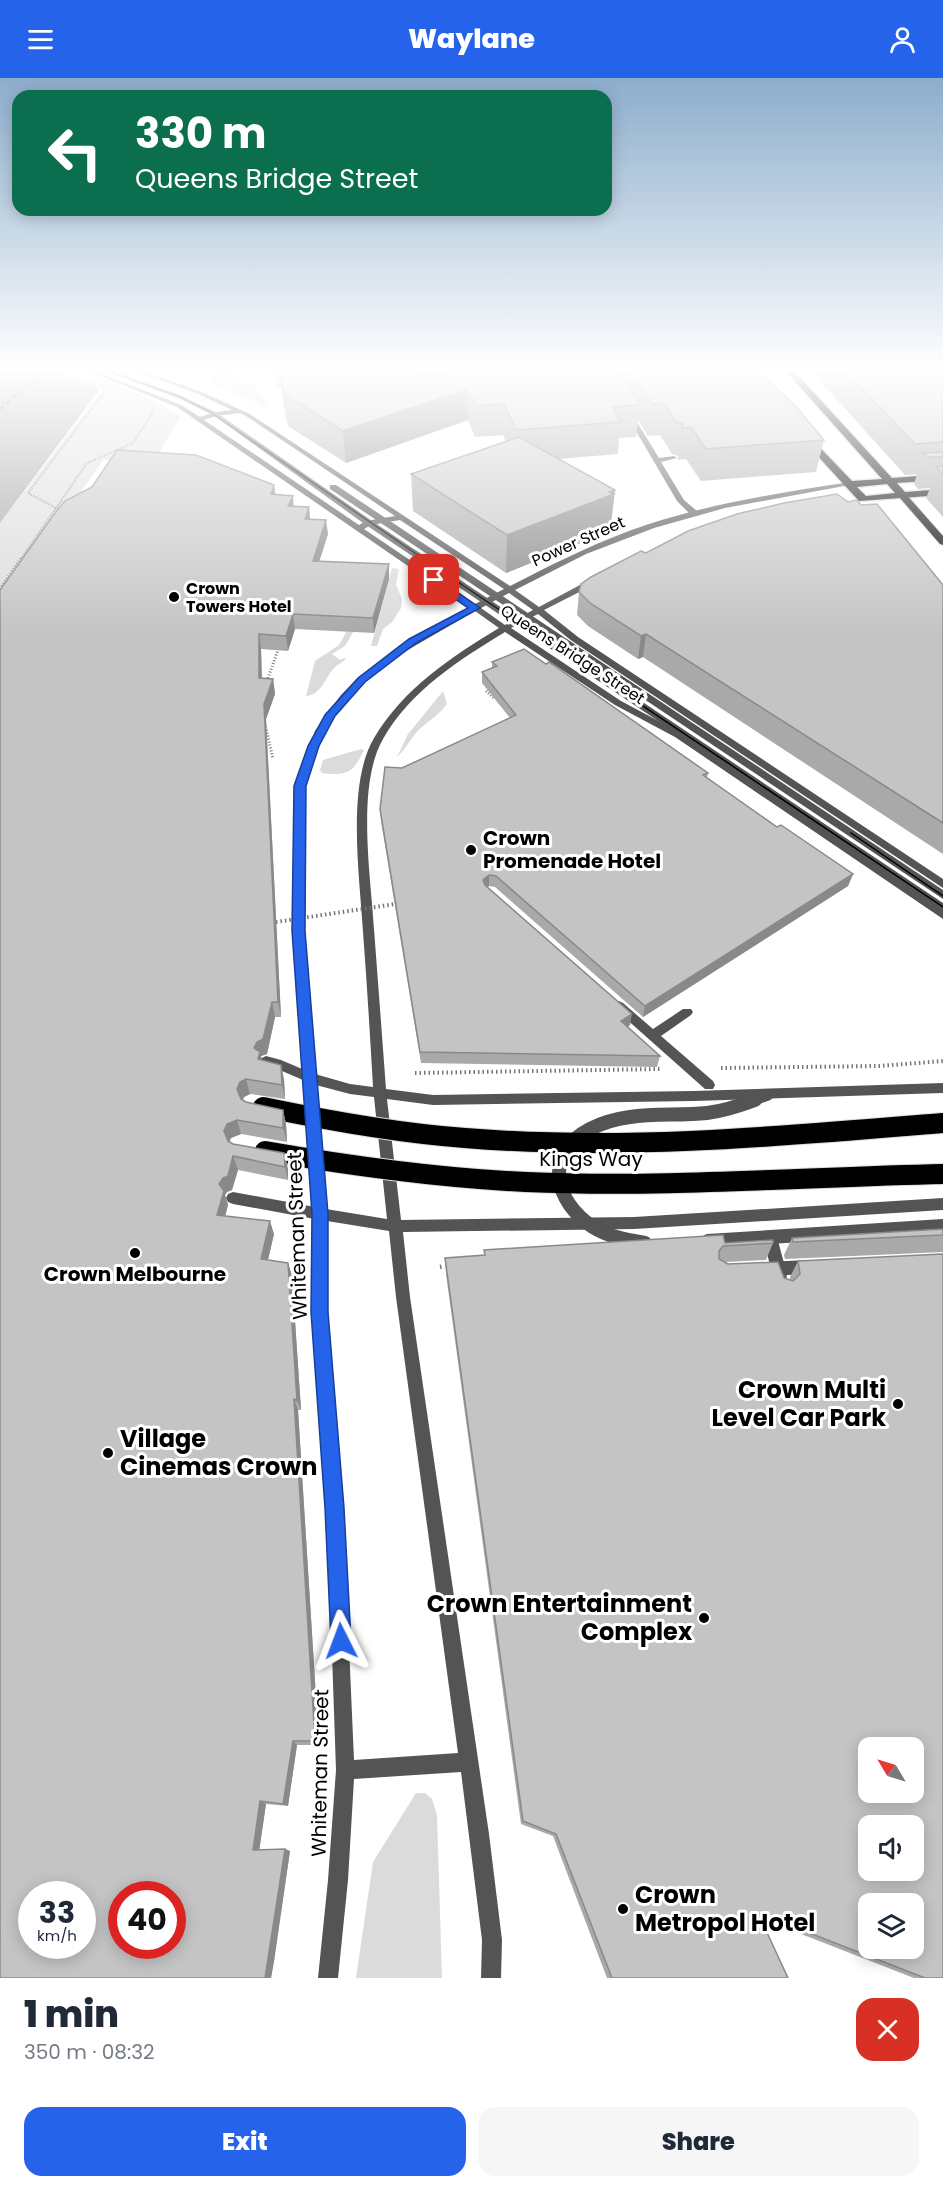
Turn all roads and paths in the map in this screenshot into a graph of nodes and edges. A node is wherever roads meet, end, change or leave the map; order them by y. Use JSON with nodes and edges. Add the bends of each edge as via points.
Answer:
{"nodes":[{"id":1,"x":53,"y":460,"type":"edge"},
{"id":2,"x":95,"y":460,"type":"edge"},
{"id":3,"x":258,"y":460,"type":"edge"},
{"id":4,"x":280,"y":460,"type":"edge"},
{"id":5,"x":292,"y":460,"type":"edge"},
{"id":6,"x":314,"y":460,"type":"edge"},
{"id":7,"x":657,"y":460,"type":"edge"},
{"id":8,"x":827,"y":460,"type":"edge"},
{"id":9,"x":870,"y":460,"type":"edge"},
{"id":10,"x":943,"y":477,"type":"edge"},
{"id":11,"x":889,"y":481,"type":"junction"},
{"id":12,"x":851,"y":484,"type":"junction"},
{"id":13,"x":943,"y":492,"type":"edge"},
{"id":14,"x":902,"y":495,"type":"junction"},
{"id":15,"x":863,"y":499,"type":"junction"},
{"id":16,"x":851,"y":502,"type":"edge"},
{"id":17,"x":56,"y":508,"type":"junction"},
{"id":18,"x":872,"y":510,"type":"edge"},
{"id":19,"x":694,"y":513,"type":"junction"},
{"id":20,"x":402,"y":517,"type":"junction"},
{"id":21,"x":382,"y":522,"type":"junction"},
{"id":22,"x":369,"y":523,"type":"junction"},
{"id":23,"x":359,"y":528,"type":"junction"},
{"id":24,"x":943,"y":542,"type":"edge"},
{"id":25,"x":599,"y":578,"type":"edge"},
{"id":26,"x":12,"y":587,"type":"edge"},
{"id":27,"x":1,"y":588,"type":"edge"},
{"id":28,"x":509,"y":589,"type":"junction"},
{"id":29,"x":491,"y":599,"type":"junction"},
{"id":30,"x":475,"y":608,"type":"junction"},
{"id":31,"x":539,"y":610,"type":"junction"},
{"id":32,"x":522,"y":620,"type":"junction"},
{"id":33,"x":506,"y":629,"type":"junction"},
{"id":34,"x":278,"y":650,"type":"edge"},
{"id":35,"x":267,"y":682,"type":"edge"},
{"id":36,"x":486,"y":691,"type":"edge"},
{"id":37,"x":502,"y":704,"type":"edge"},
{"id":38,"x":264,"y":721,"type":"edge"},
{"id":39,"x":273,"y":759,"type":"dead end"},
{"id":40,"x":943,"y":884,"type":"edge"},
{"id":41,"x":943,"y":894,"type":"edge"},
{"id":42,"x":395,"y":904,"type":"edge"},
{"id":43,"x":943,"y":908,"type":"edge"},
{"id":44,"x":943,"y":915,"type":"edge"},
{"id":45,"x":276,"y":922,"type":"edge"},
{"id":46,"x":610,"y":998,"type":"edge"},
{"id":47,"x":687,"y":1012,"type":"dead end"},
{"id":48,"x":653,"y":1035,"type":"junction"},
{"id":49,"x":266,"y":1061,"type":"edge"},
{"id":50,"x":310,"y":1078,"type":"junction"},
{"id":51,"x":709,"y":1085,"type":"dead end"},
{"id":52,"x":943,"y":1088,"type":"edge"},
{"id":53,"x":380,"y":1095,"type":"junction"},
{"id":54,"x":768,"y":1095,"type":"junction"},
{"id":55,"x":253,"y":1105,"type":"edge"},
{"id":56,"x":943,"y":1123,"type":"edge"},
{"id":57,"x":251,"y":1148,"type":"edge"},
{"id":58,"x":943,"y":1174,"type":"edge"},
{"id":59,"x":233,"y":1198,"type":"dead end"},
{"id":60,"x":943,"y":1204,"type":"edge"},
{"id":61,"x":320,"y":1214,"type":"junction"},
{"id":62,"x":395,"y":1226,"type":"junction"},
{"id":63,"x":943,"y":1226,"type":"edge"},
{"id":64,"x":770,"y":1238,"type":"junction"},
{"id":65,"x":699,"y":1241,"type":"edge"},
{"id":66,"x":663,"y":1243,"type":"edge"},
{"id":67,"x":826,"y":1266,"type":"edge"},
{"id":68,"x":744,"y":1270,"type":"edge"},
{"id":69,"x":783,"y":1288,"type":"edge"},
{"id":70,"x":468,"y":1762,"type":"junction"},
{"id":71,"x":345,"y":1770,"type":"junction"},
{"id":72,"x":328,"y":1978,"type":"edge"},
{"id":73,"x":491,"y":1978,"type":"edge"}],
"edges":[{"from":1,"to":17,"type":"path","via":[[28,493]]},
{"from":2,"to":17,"type":"path","via":[[87,463]]},
{"from":3,"to":23,"type":"street","name":"Queens Bridge Street"},
{"from":4,"to":22,"type":"street","name":"Queens Bridge Street"},
{"from":5,"to":21,"type":"street","name":"Queens Bridge Street"},
{"from":6,"to":20,"type":"street","name":"Queens Bridge Street"},
{"from":7,"to":19,"type":"street","via":[[681,501]]},
{"from":8,"to":12,"type":"highway"},
{"from":9,"to":11,"type":"highway"},
{"from":10,"to":11,"type":"highway","name":"Power Street"},
{"from":11,"to":12,"type":"highway","name":"Power Street"},
{"from":11,"to":14,"type":"highway"},
{"from":12,"to":15,"type":"highway"},
{"from":12,"to":19,"type":"street","name":"Power Street"},
{"from":13,"to":14,"type":"highway"},
{"from":14,"to":15,"type":"highway"},
{"from":14,"to":24,"type":"main road"},
{"from":15,"to":16,"type":"street"},
{"from":15,"to":18,"type":"main road"},
{"from":17,"to":27,"type":"path"},
{"from":19,"to":28,"type":"street","name":"Power Street","via":[[611,541]]},
{"from":20,"to":21,"type":"street"},
{"from":20,"to":28,"type":"street","name":"Queens Bridge Street"},
{"from":21,"to":22,"type":"street"},
{"from":21,"to":29,"type":"street","name":"Queens Bridge Street"},
{"from":22,"to":23,"type":"street"},
{"from":22,"to":29,"type":"street","name":"Queens Bridge Street"},
{"from":23,"to":30,"type":"street","name":"Queens Bridge Street"},
{"from":25,"to":31,"type":"street"},
{"from":26,"to":27,"type":"path"},
{"from":28,"to":29,"type":"street","name":"Power Street"},
{"from":28,"to":31,"type":"street","name":"Queens Bridge Street"},
{"from":29,"to":30,"type":"street","name":"Whiteman Street"},
{"from":29,"to":32,"type":"street","name":"Queens Bridge Street"},
{"from":30,"to":33,"type":"street","name":"Queens Bridge Street"},
{"from":30,"to":50,"type":"street","name":"Whiteman Street","via":[[379,664],[330,715],[313,746],[300,786],[298,931]]},
{"from":31,"to":32,"type":"street"},
{"from":31,"to":40,"type":"street","name":"Queens Bridge Street","via":[[575,639]]},
{"from":32,"to":33,"type":"street"},
{"from":32,"to":41,"type":"street","name":"Queens Bridge Street"},
{"from":32,"to":43,"type":"street","name":"Queens Bridge Street"},
{"from":33,"to":44,"type":"street","name":"Queens Bridge Street","via":[[618,703],[678,735]]},
{"from":33,"to":53,"type":"street","via":[[411,696],[376,740],[366,776],[362,829]]},
{"from":34,"to":35,"type":"path"},
{"from":36,"to":37,"type":"path"},
{"from":38,"to":39,"type":"path"},
{"from":42,"to":45,"type":"path","bridge":true},
{"from":46,"to":48,"type":"street"},
{"from":47,"to":48,"type":"street"},
{"from":48,"to":51,"type":"street"},
{"from":49,"to":50,"type":"street"},
{"from":50,"to":53,"type":"street"},
{"from":50,"to":61,"type":"street","name":"Whiteman Street"},
{"from":52,"to":54,"type":"street"},
{"from":53,"to":54,"type":"street","via":[[420,1099]]},
{"from":53,"to":62,"type":"street"},
{"from":54,"to":66,"type":"street","bridge":true,"via":[[724,1110],[611,1120],[582,1134],[562,1155],[558,1184],[580,1218],[618,1238]]},
{"from":55,"to":56,"type":"highway","name":"Kings Way","bridge":true,"via":[[355,1125],[532,1142],[732,1139]]},
{"from":57,"to":58,"type":"highway","name":"Kings Way","bridge":true,"via":[[372,1169],[526,1182]]},
{"from":59,"to":61,"type":"street"},
{"from":60,"to":62,"type":"street","via":[[634,1223]]},
{"from":61,"to":62,"type":"street"},
{"from":61,"to":71,"type":"street","name":"Whiteman Street","via":[[319,1312],[334,1508]]},
{"from":62,"to":70,"type":"street"},
{"from":63,"to":64,"type":"street","bridge":true},
{"from":64,"to":65,"type":"street","bridge":true},
{"from":64,"to":69,"type":"street","bridge":true},
{"from":67,"to":68,"type":"street","bridge":true},
{"from":70,"to":71,"type":"street"},
{"from":70,"to":73,"type":"street","via":[[489,1918]]},
{"from":71,"to":72,"type":"street","name":"Whiteman Street"}]}
